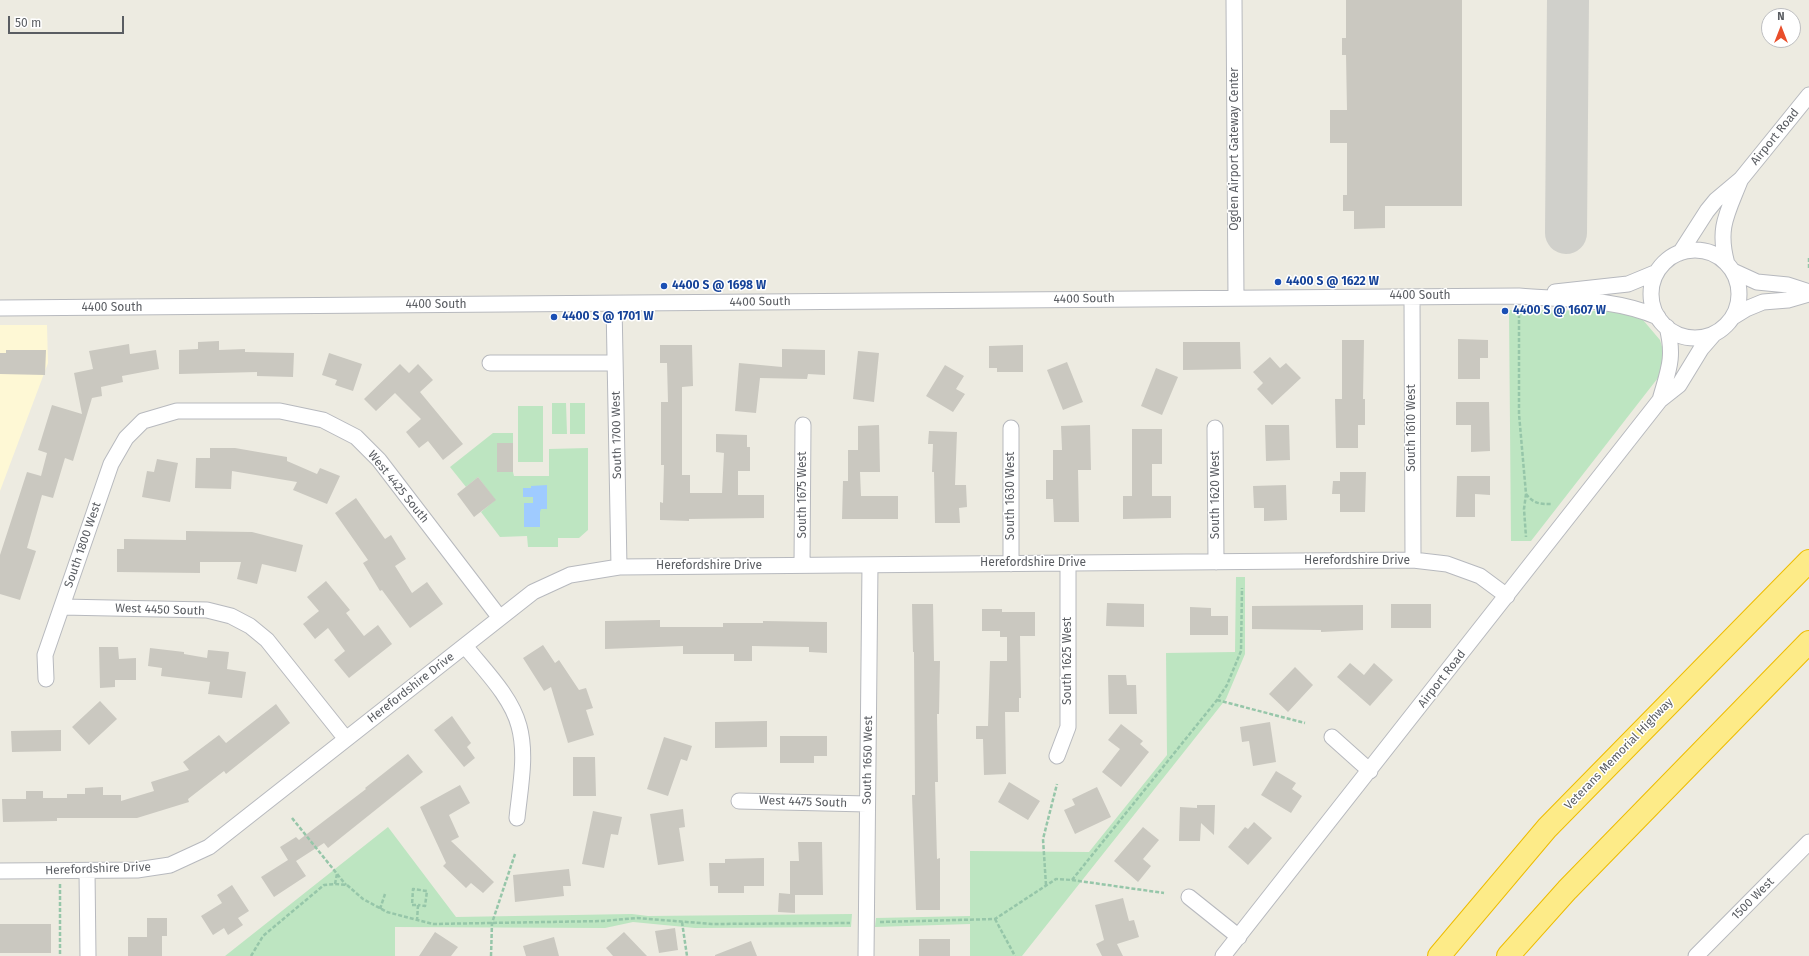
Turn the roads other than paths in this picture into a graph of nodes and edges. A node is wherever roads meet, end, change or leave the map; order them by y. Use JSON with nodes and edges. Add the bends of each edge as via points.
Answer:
{"nodes":[{"id":1,"x":1234,"y":0,"type":"edge"},
{"id":2,"x":1809,"y":95,"type":"edge"},
{"id":3,"x":1741,"y":179,"type":"junction"},
{"id":4,"x":1680,"y":253,"type":"junction"},
{"id":5,"x":1730,"y":268,"type":"junction"},
{"id":6,"x":1657,"y":272,"type":"junction"},
{"id":7,"x":1809,"y":293,"type":"edge"},
{"id":8,"x":1412,"y":296,"type":"junction"},
{"id":9,"x":1519,"y":296,"type":"junction"},
{"id":10,"x":1236,"y":298,"type":"junction"},
{"id":11,"x":614,"y":304,"type":"junction"},
{"id":12,"x":0,"y":308,"type":"edge"},
{"id":13,"x":1733,"y":317,"type":"junction"},
{"id":14,"x":1662,"y":322,"type":"junction"},
{"id":15,"x":1714,"y":334,"type":"junction"},
{"id":16,"x":490,"y":363,"type":"dead end"},
{"id":17,"x":615,"y":363,"type":"junction"},
{"id":18,"x":1660,"y":400,"type":"junction"},
{"id":19,"x":143,"y":421,"type":"joint"},
{"id":20,"x":803,"y":425,"type":"dead end"},
{"id":21,"x":1011,"y":428,"type":"dead end"},
{"id":22,"x":1215,"y":428,"type":"dead end"},
{"id":23,"x":1413,"y":560,"type":"junction"},
{"id":24,"x":1809,"y":561,"type":"edge"},
{"id":25,"x":1216,"y":562,"type":"junction"},
{"id":26,"x":1068,"y":563,"type":"junction"},
{"id":27,"x":1011,"y":564,"type":"junction"},
{"id":28,"x":870,"y":565,"type":"junction"},
{"id":29,"x":802,"y":566,"type":"junction"},
{"id":30,"x":619,"y":567,"type":"junction"},
{"id":31,"x":1507,"y":596,"type":"junction"},
{"id":32,"x":62,"y":607,"type":"junction"},
{"id":33,"x":500,"y":618,"type":"junction"},
{"id":34,"x":1809,"y":642,"type":"edge"},
{"id":35,"x":465,"y":646,"type":"junction"},
{"id":36,"x":46,"y":679,"type":"dead end"},
{"id":37,"x":1332,"y":738,"type":"dead end"},
{"id":38,"x":346,"y":739,"type":"junction"},
{"id":39,"x":1056,"y":756,"type":"dead end"},
{"id":40,"x":1370,"y":771,"type":"junction"},
{"id":41,"x":739,"y":801,"type":"dead end"},
{"id":42,"x":867,"y":804,"type":"junction"},
{"id":43,"x":517,"y":818,"type":"dead end"},
{"id":44,"x":1809,"y":842,"type":"edge"},
{"id":45,"x":0,"y":871,"type":"edge"},
{"id":46,"x":87,"y":871,"type":"junction"},
{"id":47,"x":1189,"y":897,"type":"dead end"},
{"id":48,"x":1239,"y":937,"type":"junction"},
{"id":49,"x":88,"y":956,"type":"edge"},
{"id":50,"x":866,"y":956,"type":"edge"},
{"id":51,"x":1223,"y":956,"type":"edge"},
{"id":52,"x":1438,"y":956,"type":"edge"},
{"id":53,"x":1508,"y":956,"type":"edge"},
{"id":54,"x":1696,"y":956,"type":"edge"}],
"edges":[{"from":1,"to":10,"type":"street","name":"Ogden Airport Gateway Center"},
{"from":2,"to":3,"type":"street","name":"Airport Road"},
{"from":3,"to":4,"type":"street","name":"Airport Road","via":[[1716,200]]},
{"from":3,"to":5,"type":"street","name":"Airport Road","via":[[1722,227],[1722,241]]},
{"from":4,"to":5,"type":"street","via":[[1704,251],[1718,256]]},
{"from":4,"to":6,"type":"street","via":[[1667,260]]},
{"from":5,"to":7,"type":"street","via":[[1757,282],[1788,285]]},
{"from":5,"to":13,"type":"street","via":[[1740,292]]},
{"from":6,"to":9,"type":"street","name":"4400 South","via":[[1628,284]]},
{"from":6,"to":14,"type":"street","via":[[1653,280],[1652,295],[1653,305]]},
{"from":7,"to":13,"type":"street","via":[[1788,300],[1763,302]]},
{"from":8,"to":9,"type":"street","name":"4400 South"},
{"from":8,"to":10,"type":"street","name":"4400 South"},
{"from":8,"to":23,"type":"street","name":"South 1610 West"},
{"from":9,"to":14,"type":"street","name":"4400 South","via":[[1620,304],[1642,310]]},
{"from":10,"to":11,"type":"street","name":"4400 South"},
{"from":11,"to":12,"type":"street","name":"4400 South"},
{"from":11,"to":17,"type":"street","name":"South 1700 West"},
{"from":13,"to":15,"type":"street"},
{"from":14,"to":15,"type":"street","via":[[1678,334],[1693,338]]},
{"from":14,"to":18,"type":"street","name":"Airport Road","via":[[1670,343],[1671,363]]},
{"from":15,"to":18,"type":"street","name":"Airport Road","via":[[1702,348],[1679,386]]},
{"from":16,"to":17,"type":"street"},
{"from":17,"to":30,"type":"street","name":"South 1700 West"},
{"from":18,"to":31,"type":"street","name":"Airport Road"},
{"from":19,"to":32,"type":"street","name":"South 1800 West","via":[[126,438],[111,464]]},
{"from":19,"to":33,"type":"street","name":"West 4425 South","via":[[177,411],[280,411],[322,420],[356,437],[379,460]]},
{"from":20,"to":29,"type":"street","name":"South 1675 West"},
{"from":21,"to":27,"type":"street","name":"South 1630 West"},
{"from":22,"to":25,"type":"street","name":"South 1620 West"},
{"from":23,"to":25,"type":"street","name":"Herefordshire Drive"},
{"from":23,"to":31,"type":"street","name":"Herefordshire Drive","via":[[1447,564],[1480,576]]},
{"from":24,"to":52,"type":"highway","name":"Veterans Memorial Highway","via":[[1547,828]]},
{"from":25,"to":26,"type":"street","name":"Herefordshire Drive"},
{"from":26,"to":27,"type":"street","name":"Herefordshire Drive"},
{"from":26,"to":39,"type":"street","name":"South 1625 West","via":[[1068,727]]},
{"from":27,"to":28,"type":"street","name":"Herefordshire Drive"},
{"from":28,"to":29,"type":"street","name":"Herefordshire Drive"},
{"from":28,"to":42,"type":"street","name":"South 1650 West"},
{"from":29,"to":30,"type":"street","name":"Herefordshire Drive"},
{"from":30,"to":33,"type":"street","name":"Herefordshire Drive","via":[[570,575],[533,592]]},
{"from":31,"to":40,"type":"street","name":"Airport Road"},
{"from":32,"to":36,"type":"street","name":"South 1800 West","via":[[46,656]]},
{"from":32,"to":38,"type":"street","name":"West 4450 South","via":[[207,610],[231,616],[250,626],[267,640]]},
{"from":33,"to":35,"type":"street","name":"Herefordshire Drive"},
{"from":34,"to":53,"type":"highway","via":[[1576,881]]},
{"from":35,"to":38,"type":"street","name":"Herefordshire Drive"},
{"from":35,"to":43,"type":"street","via":[[508,701],[520,726],[523,752]]},
{"from":37,"to":40,"type":"street"},
{"from":38,"to":46,"type":"street","name":"Herefordshire Drive","via":[[209,847],[170,865],[138,870]]},
{"from":40,"to":48,"type":"street","name":"Airport Road"},
{"from":41,"to":42,"type":"street","name":"West 4475 South"},
{"from":42,"to":50,"type":"street","name":"South 1650 West"},
{"from":44,"to":54,"type":"street","name":"1500 West"},
{"from":45,"to":46,"type":"street","name":"Herefordshire Drive"},
{"from":46,"to":49,"type":"street"},
{"from":47,"to":48,"type":"street"},
{"from":48,"to":51,"type":"street","name":"Airport Road"}]}
